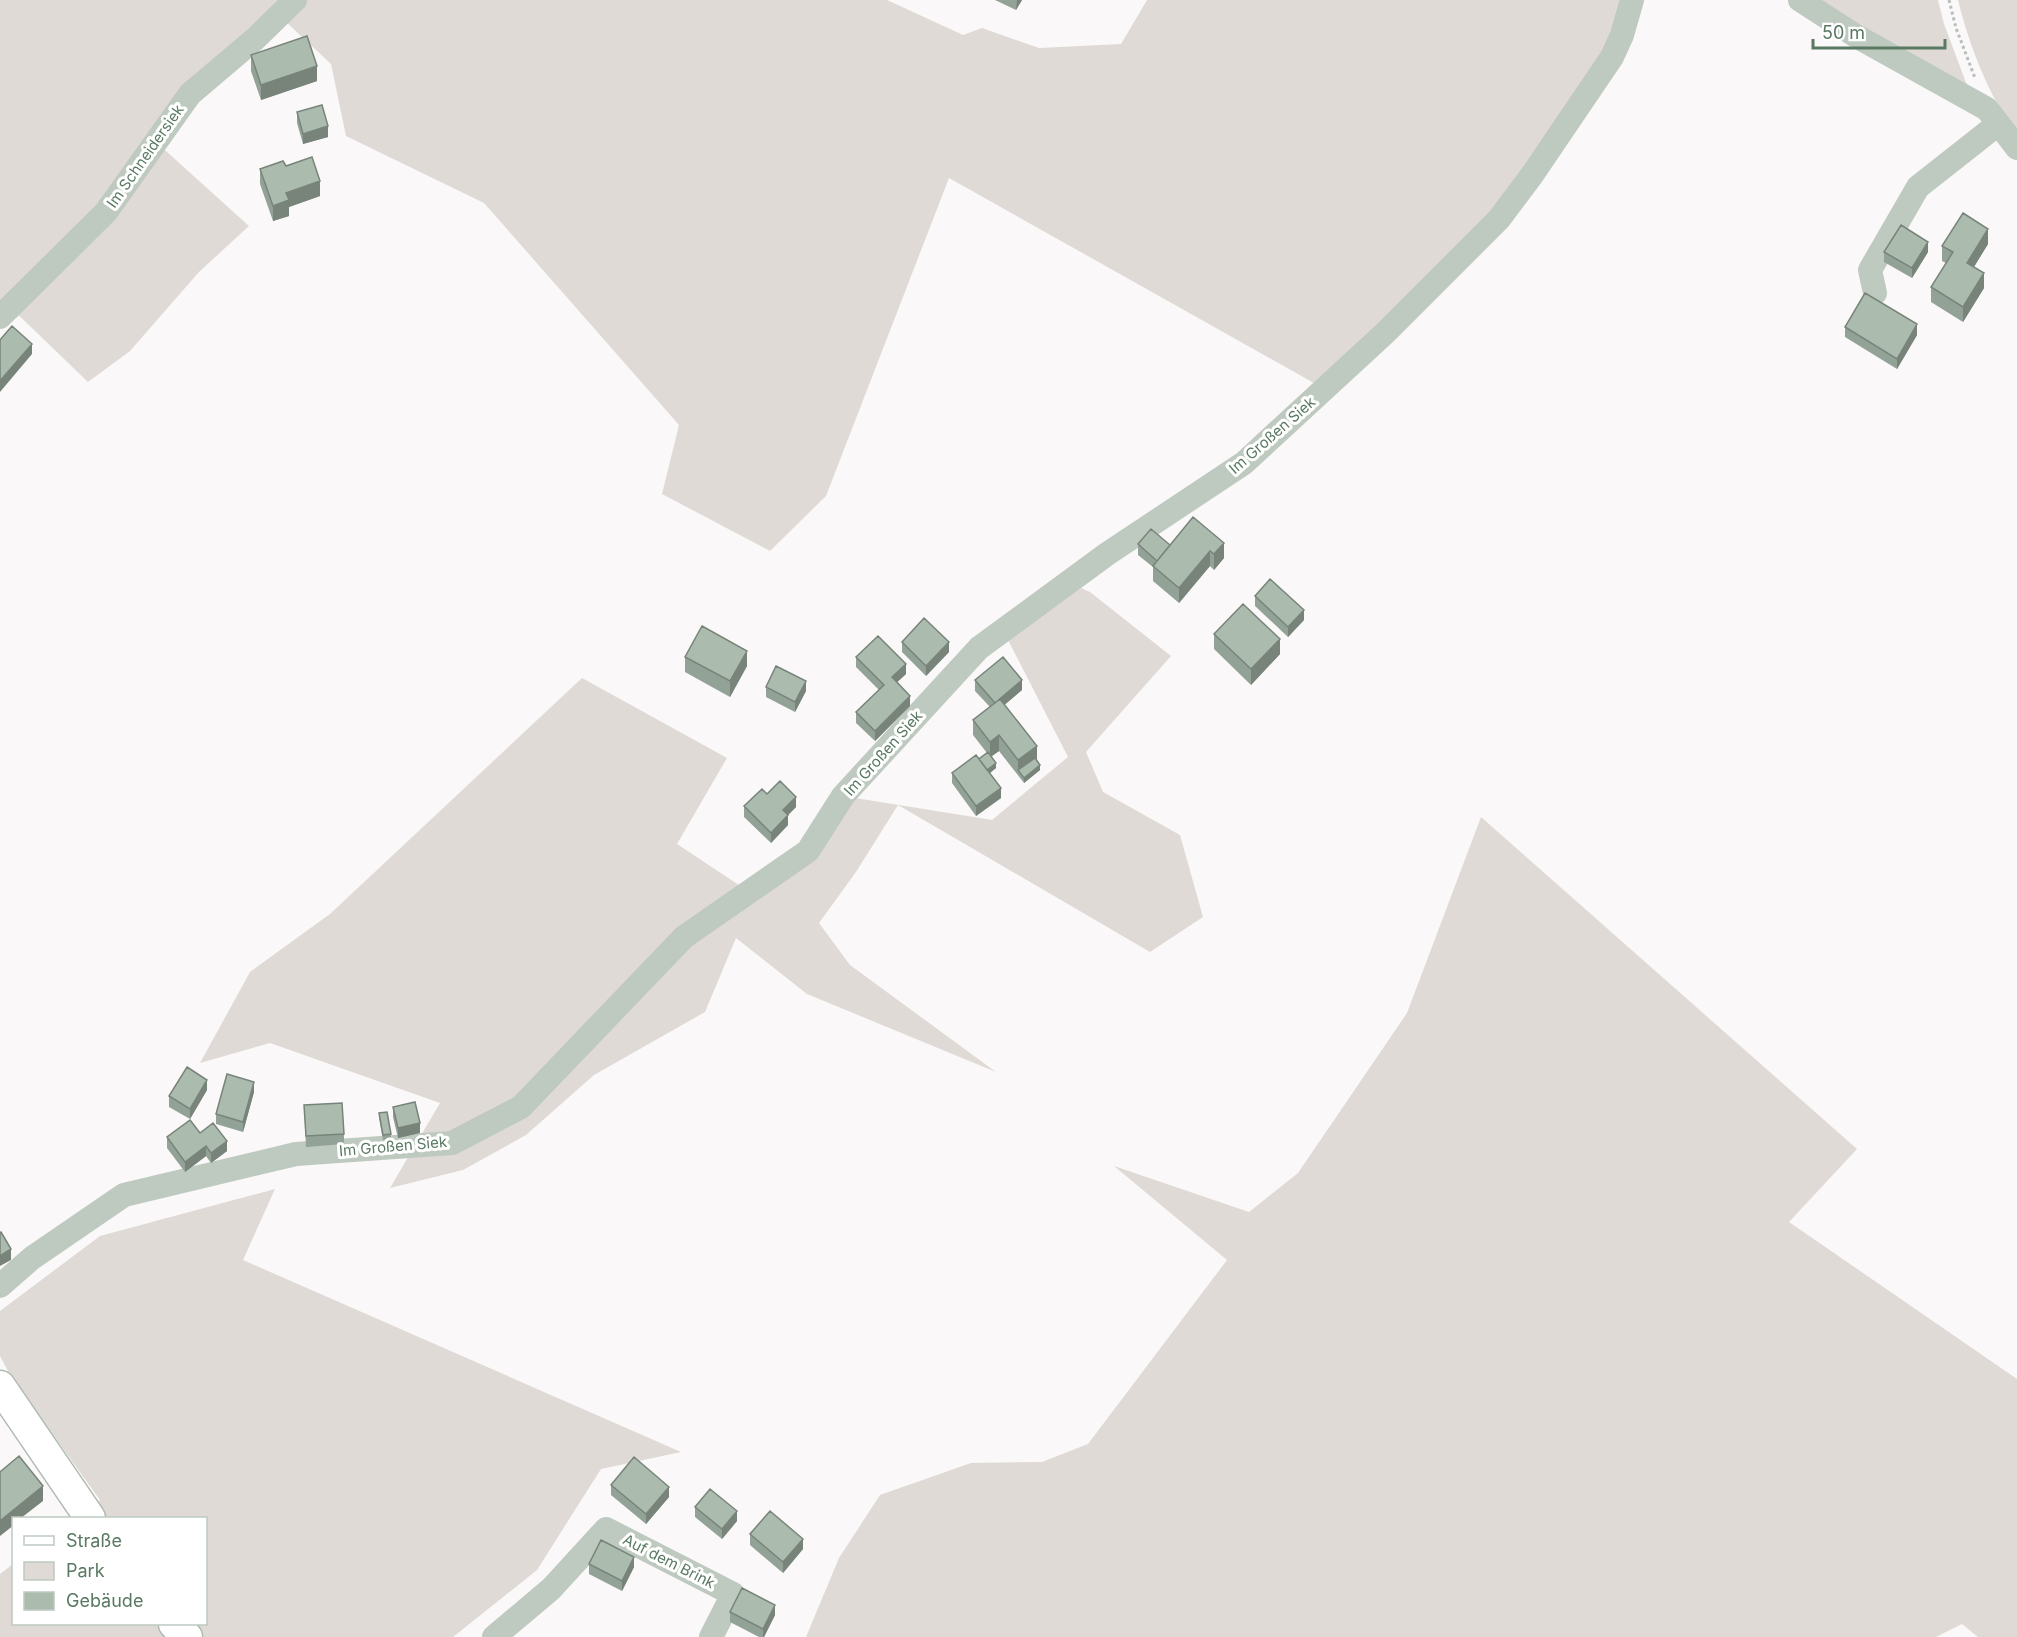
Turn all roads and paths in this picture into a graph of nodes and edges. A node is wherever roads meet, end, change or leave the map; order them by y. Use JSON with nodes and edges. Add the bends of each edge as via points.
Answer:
{"nodes":[{"id":1,"x":295,"y":0,"type":"edge"},
{"id":2,"x":1632,"y":0,"type":"edge"},
{"id":3,"x":1800,"y":0,"type":"edge"},
{"id":4,"x":1949,"y":0,"type":"edge"},
{"id":5,"x":1993,"y":116,"type":"junction"},
{"id":6,"x":2017,"y":148,"type":"edge"},
{"id":7,"x":1875,"y":293,"type":"dead end"},
{"id":8,"x":0,"y":317,"type":"edge"},
{"id":9,"x":0,"y":1286,"type":"edge"},
{"id":10,"x":0,"y":1386,"type":"edge"},
{"id":11,"x":89,"y":1517,"type":"edge"},
{"id":12,"x":176,"y":1625,"type":"edge"},
{"id":13,"x":187,"y":1637,"type":"edge"},
{"id":14,"x":494,"y":1637,"type":"edge"},
{"id":15,"x":711,"y":1637,"type":"edge"}],
"edges":[{"from":1,"to":8,"type":"street","name":"Im Schneidersiek","via":[[189,93],[106,212]]},
{"from":2,"to":9,"type":"street","name":"Im Großen Siek","via":[[1612,57],[1499,219],[1244,463],[1107,554],[979,648],[843,796],[808,851],[684,937],[521,1107],[452,1143],[296,1154],[123,1195],[32,1258]]},
{"from":3,"to":5,"type":"street"},
{"from":4,"to":5,"type":"path","via":[[1956,28]]},
{"from":5,"to":6,"type":"street"},
{"from":5,"to":7,"type":"street","via":[[1918,187],[1870,270]]},
{"from":10,"to":11,"type":"main road"},
{"from":12,"to":13,"type":"main road"},
{"from":14,"to":15,"type":"street","name":"Auf dem Brink","via":[[551,1589],[606,1528],[733,1594]]}]}
